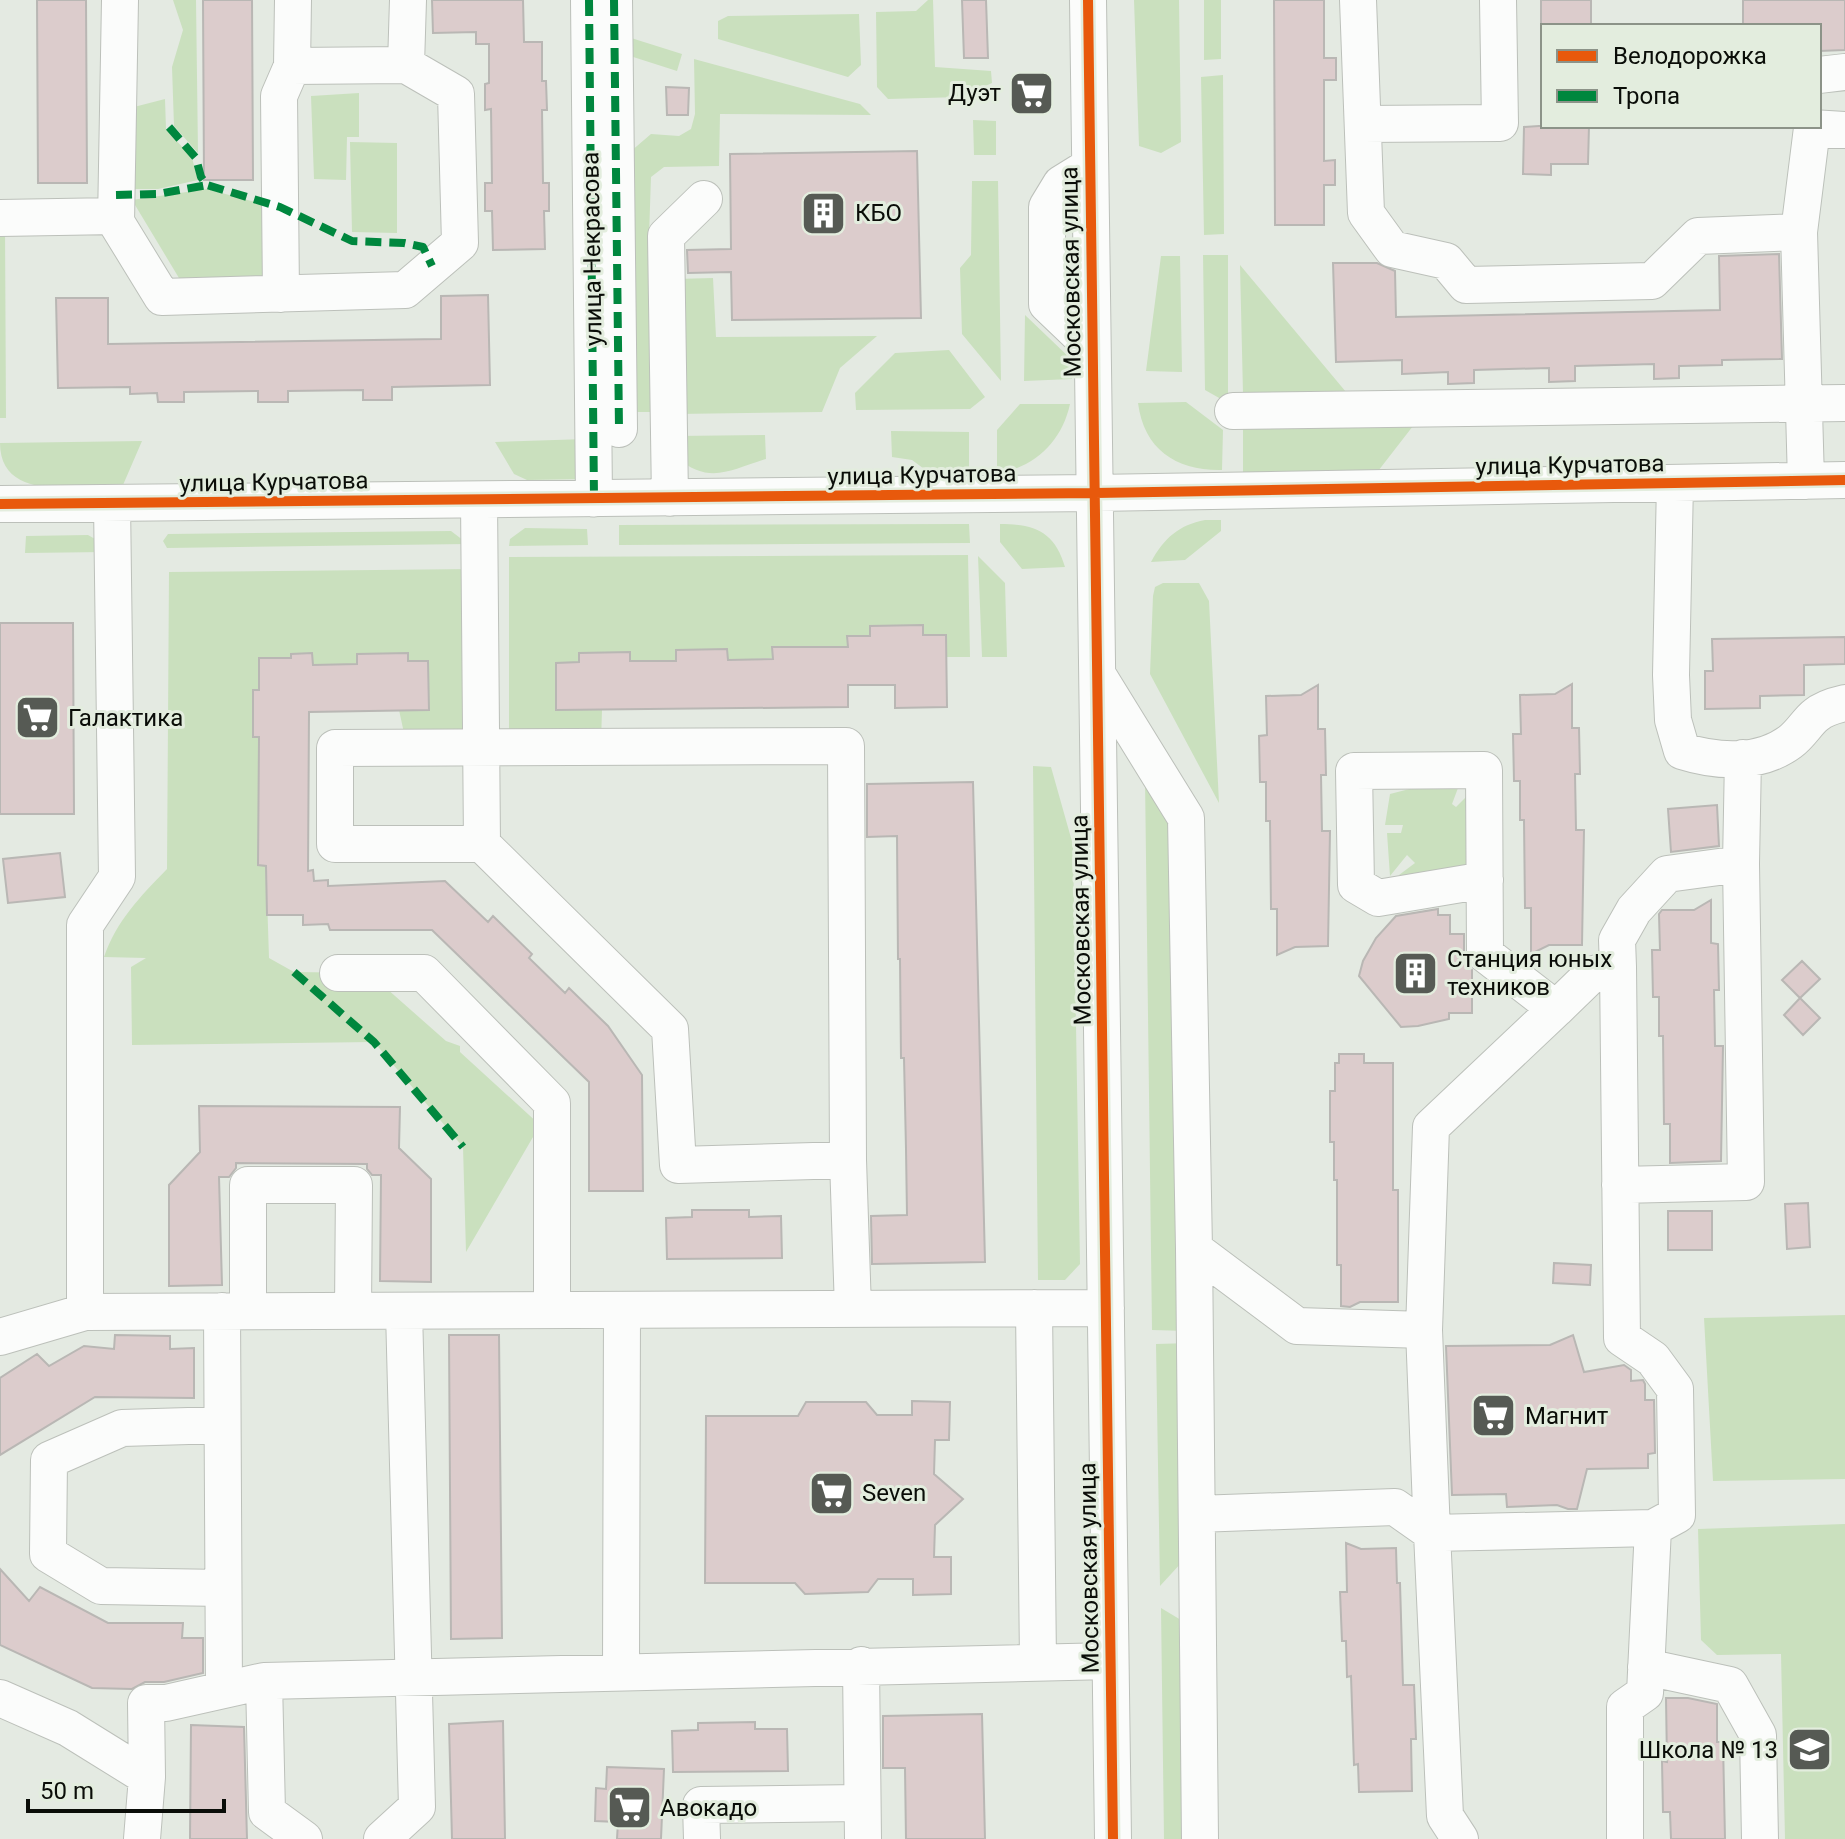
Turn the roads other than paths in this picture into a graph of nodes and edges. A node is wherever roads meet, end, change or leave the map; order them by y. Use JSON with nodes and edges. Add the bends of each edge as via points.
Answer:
{"nodes":[{"id":1,"x":120,"y":0,"type":"edge"},
{"id":2,"x":293,"y":0,"type":"edge"},
{"id":3,"x":408,"y":0,"type":"edge"},
{"id":4,"x":589,"y":0,"type":"edge"},
{"id":5,"x":614,"y":0,"type":"edge"},
{"id":6,"x":1088,"y":0,"type":"edge"},
{"id":7,"x":1358,"y":0,"type":"edge"},
{"id":8,"x":1498,"y":0,"type":"edge"},
{"id":9,"x":406,"y":65,"type":"junction"},
{"id":10,"x":292,"y":66,"type":"junction"},
{"id":11,"x":1845,"y":72,"type":"edge"},
{"id":12,"x":1821,"y":75,"type":"edge"},
{"id":13,"x":1363,"y":124,"type":"junction"},
{"id":14,"x":1823,"y":128,"type":"edge"},
{"id":15,"x":704,"y":199,"type":"dead end"},
{"id":16,"x":116,"y":216,"type":"junction"},
{"id":17,"x":0,"y":218,"type":"edge"},
{"id":18,"x":1799,"y":232,"type":"junction"},
{"id":19,"x":281,"y":294,"type":"junction"},
{"id":20,"x":1804,"y":403,"type":"junction"},
{"id":21,"x":1845,"y":403,"type":"edge"},
{"id":22,"x":1233,"y":411,"type":"dead end"},
{"id":23,"x":619,"y":429,"type":"dead end"},
{"id":24,"x":1845,"y":480,"type":"edge"},
{"id":25,"x":1806,"y":481,"type":"junction"},
{"id":26,"x":1675,"y":483,"type":"junction"},
{"id":27,"x":1095,"y":493,"type":"junction"},
{"id":28,"x":670,"y":498,"type":"junction"},
{"id":29,"x":594,"y":499,"type":"junction"},
{"id":30,"x":479,"y":500,"type":"junction"},
{"id":31,"x":112,"y":503,"type":"junction"},
{"id":32,"x":0,"y":504,"type":"edge"},
{"id":33,"x":1098,"y":676,"type":"junction"},
{"id":34,"x":1845,"y":703,"type":"edge"},
{"id":35,"x":481,"y":748,"type":"junction"},
{"id":36,"x":1743,"y":758,"type":"junction"},
{"id":37,"x":482,"y":844,"type":"junction"},
{"id":38,"x":1741,"y":864,"type":"junction"},
{"id":39,"x":1485,"y":880,"type":"junction"},
{"id":40,"x":1618,"y":967,"type":"junction"},
{"id":41,"x":338,"y":973,"type":"dead end"},
{"id":42,"x":1556,"y":1009,"type":"junction"},
{"id":43,"x":848,"y":1160,"type":"junction"},
{"id":44,"x":1620,"y":1185,"type":"junction"},
{"id":45,"x":1194,"y":1249,"type":"junction"},
{"id":46,"x":1034,"y":1308,"type":"junction"},
{"id":47,"x":1106,"y":1308,"type":"junction"},
{"id":48,"x":853,"y":1309,"type":"junction"},
{"id":49,"x":552,"y":1310,"type":"junction"},
{"id":50,"x":622,"y":1310,"type":"junction"},
{"id":51,"x":235,"y":1311,"type":"junction"},
{"id":52,"x":353,"y":1311,"type":"junction"},
{"id":53,"x":404,"y":1311,"type":"junction"},
{"id":54,"x":85,"y":1312,"type":"junction"},
{"id":55,"x":1424,"y":1330,"type":"junction"},
{"id":56,"x":0,"y":1337,"type":"edge"},
{"id":57,"x":222,"y":1425,"type":"junction"},
{"id":58,"x":1197,"y":1514,"type":"junction"},
{"id":59,"x":1653,"y":1528,"type":"junction"},
{"id":60,"x":1432,"y":1533,"type":"junction"},
{"id":61,"x":223,"y":1588,"type":"junction"},
{"id":62,"x":1110,"y":1661,"type":"junction"},
{"id":63,"x":1038,"y":1662,"type":"junction"},
{"id":64,"x":861,"y":1665,"type":"junction"},
{"id":65,"x":1646,"y":1667,"type":"junction"},
{"id":66,"x":621,"y":1671,"type":"junction"},
{"id":67,"x":414,"y":1678,"type":"junction"},
{"id":68,"x":264,"y":1681,"type":"junction"},
{"id":69,"x":224,"y":1689,"type":"junction"},
{"id":70,"x":0,"y":1698,"type":"edge"},
{"id":71,"x":147,"y":1777,"type":"junction"},
{"id":72,"x":862,"y":1803,"type":"junction"},
{"id":73,"x":142,"y":1839,"type":"edge"},
{"id":74,"x":304,"y":1839,"type":"edge"},
{"id":75,"x":382,"y":1839,"type":"edge"},
{"id":76,"x":702,"y":1839,"type":"edge"},
{"id":77,"x":863,"y":1839,"type":"edge"},
{"id":78,"x":1113,"y":1839,"type":"edge"},
{"id":79,"x":1200,"y":1839,"type":"edge"},
{"id":80,"x":1460,"y":1839,"type":"edge"},
{"id":81,"x":1625,"y":1839,"type":"edge"},
{"id":82,"x":1760,"y":1839,"type":"edge"}],
"edges":[{"from":1,"to":16,"type":"street"},
{"from":2,"to":10,"type":"street"},
{"from":3,"to":9,"type":"street"},
{"from":4,"to":29,"type":"street","name":"улица Некрасова"},
{"from":5,"to":23,"type":"street","name":"улица Некрасова"},
{"from":6,"to":27,"type":"street","name":"Московская улица"},
{"from":7,"to":13,"type":"street"},
{"from":8,"to":13,"type":"street","via":[[1500,123]]},
{"from":9,"to":10,"type":"street"},
{"from":9,"to":19,"type":"street","via":[[456,94],[460,243],[405,290]]},
{"from":10,"to":19,"type":"street","via":[[279,96]]},
{"from":11,"to":12,"type":"street"},
{"from":13,"to":18,"type":"street","via":[[1366,213],[1392,249],[1446,261],[1466,285],[1652,281],[1698,236]]},
{"from":14,"to":18,"type":"street"},
{"from":15,"to":28,"type":"street","via":[[666,236]]},
{"from":16,"to":17,"type":"street"},
{"from":16,"to":19,"type":"street","via":[[162,297]]},
{"from":18,"to":20,"type":"street"},
{"from":20,"to":21,"type":"street"},
{"from":20,"to":22,"type":"street"},
{"from":20,"to":25,"type":"street"},
{"from":24,"to":25,"type":"street","name":"улица Курчатова"},
{"from":25,"to":26,"type":"street","name":"улица Курчатова"},
{"from":26,"to":27,"type":"street","name":"улица Курчатова"},
{"from":26,"to":36,"type":"street","via":[[1673,720],[1682,751],[1710,760]]},
{"from":27,"to":28,"type":"street","name":"улица Курчатова"},
{"from":27,"to":33,"type":"street","name":"Московская улица"},
{"from":28,"to":29,"type":"street","name":"улица Курчатова"},
{"from":29,"to":30,"type":"street","name":"улица Курчатова"},
{"from":30,"to":31,"type":"street","name":"улица Курчатова"},
{"from":30,"to":35,"type":"street"},
{"from":31,"to":32,"type":"street","name":"улица Курчатова"},
{"from":31,"to":54,"type":"street","via":[[117,877],[85,925]]},
{"from":33,"to":45,"type":"street","via":[[1186,818]]},
{"from":33,"to":47,"type":"street","name":"Московская улица"},
{"from":34,"to":36,"type":"street","via":[[1816,715],[1788,744]]},
{"from":35,"to":37,"type":"street"},
{"from":35,"to":37,"type":"street","via":[[335,748],[335,844]]},
{"from":35,"to":43,"type":"street","via":[[846,746]]},
{"from":36,"to":38,"type":"street"},
{"from":37,"to":43,"type":"street","via":[[670,1029],[678,1165]]},
{"from":38,"to":40,"type":"street","via":[[1667,874],[1634,910],[1617,940]]},
{"from":38,"to":44,"type":"street","via":[[1746,1182]]},
{"from":39,"to":39,"type":"street","via":[[1484,770],[1354,771],[1356,885],[1378,898]]},
{"from":39,"to":42,"type":"street","via":[[1485,954]]},
{"from":40,"to":42,"type":"street","via":[[1591,975]]},
{"from":40,"to":44,"type":"street"},
{"from":41,"to":49,"type":"street","via":[[424,973],[552,1103]]},
{"from":42,"to":55,"type":"street","via":[[1431,1127]]},
{"from":43,"to":48,"type":"street"},
{"from":44,"to":59,"type":"street","via":[[1622,1338],[1653,1359],[1675,1389],[1677,1515]]},
{"from":45,"to":55,"type":"street","via":[[1297,1326]]},
{"from":45,"to":58,"type":"street"},
{"from":46,"to":47,"type":"street"},
{"from":46,"to":48,"type":"street"},
{"from":46,"to":63,"type":"street"},
{"from":47,"to":62,"type":"street","name":"Московская улица"},
{"from":48,"to":50,"type":"street"},
{"from":49,"to":50,"type":"street"},
{"from":49,"to":53,"type":"street"},
{"from":50,"to":66,"type":"street"},
{"from":51,"to":52,"type":"street"},
{"from":51,"to":52,"type":"street","via":[[248,1185],[354,1185]]},
{"from":51,"to":54,"type":"street"},
{"from":51,"to":57,"type":"street"},
{"from":52,"to":53,"type":"street"},
{"from":53,"to":67,"type":"street"},
{"from":54,"to":56,"type":"street"},
{"from":55,"to":60,"type":"street"},
{"from":57,"to":61,"type":"street"},
{"from":57,"to":61,"type":"street","via":[[122,1428],[49,1460],[48,1554],[101,1586]]},
{"from":58,"to":60,"type":"street","via":[[1395,1507]]},
{"from":58,"to":79,"type":"street"},
{"from":59,"to":60,"type":"street"},
{"from":59,"to":65,"type":"street"},
{"from":60,"to":80,"type":"street","via":[[1445,1816]]},
{"from":61,"to":69,"type":"street"},
{"from":62,"to":63,"type":"street"},
{"from":62,"to":78,"type":"street","name":"Московская улица"},
{"from":63,"to":64,"type":"street"},
{"from":64,"to":66,"type":"street"},
{"from":64,"to":72,"type":"street"},
{"from":65,"to":81,"type":"street","via":[[1645,1693],[1625,1707]]},
{"from":65,"to":82,"type":"street","via":[[1730,1685],[1758,1735]]},
{"from":66,"to":67,"type":"street"},
{"from":67,"to":68,"type":"street"},
{"from":67,"to":75,"type":"street","via":[[417,1807]]},
{"from":68,"to":69,"type":"street"},
{"from":68,"to":74,"type":"street","via":[[267,1812]]},
{"from":69,"to":71,"type":"street","via":[[146,1703]]},
{"from":70,"to":71,"type":"street","via":[[68,1728]]},
{"from":71,"to":73,"type":"street"},
{"from":72,"to":76,"type":"street","via":[[701,1805]]},
{"from":72,"to":77,"type":"street"}]}
